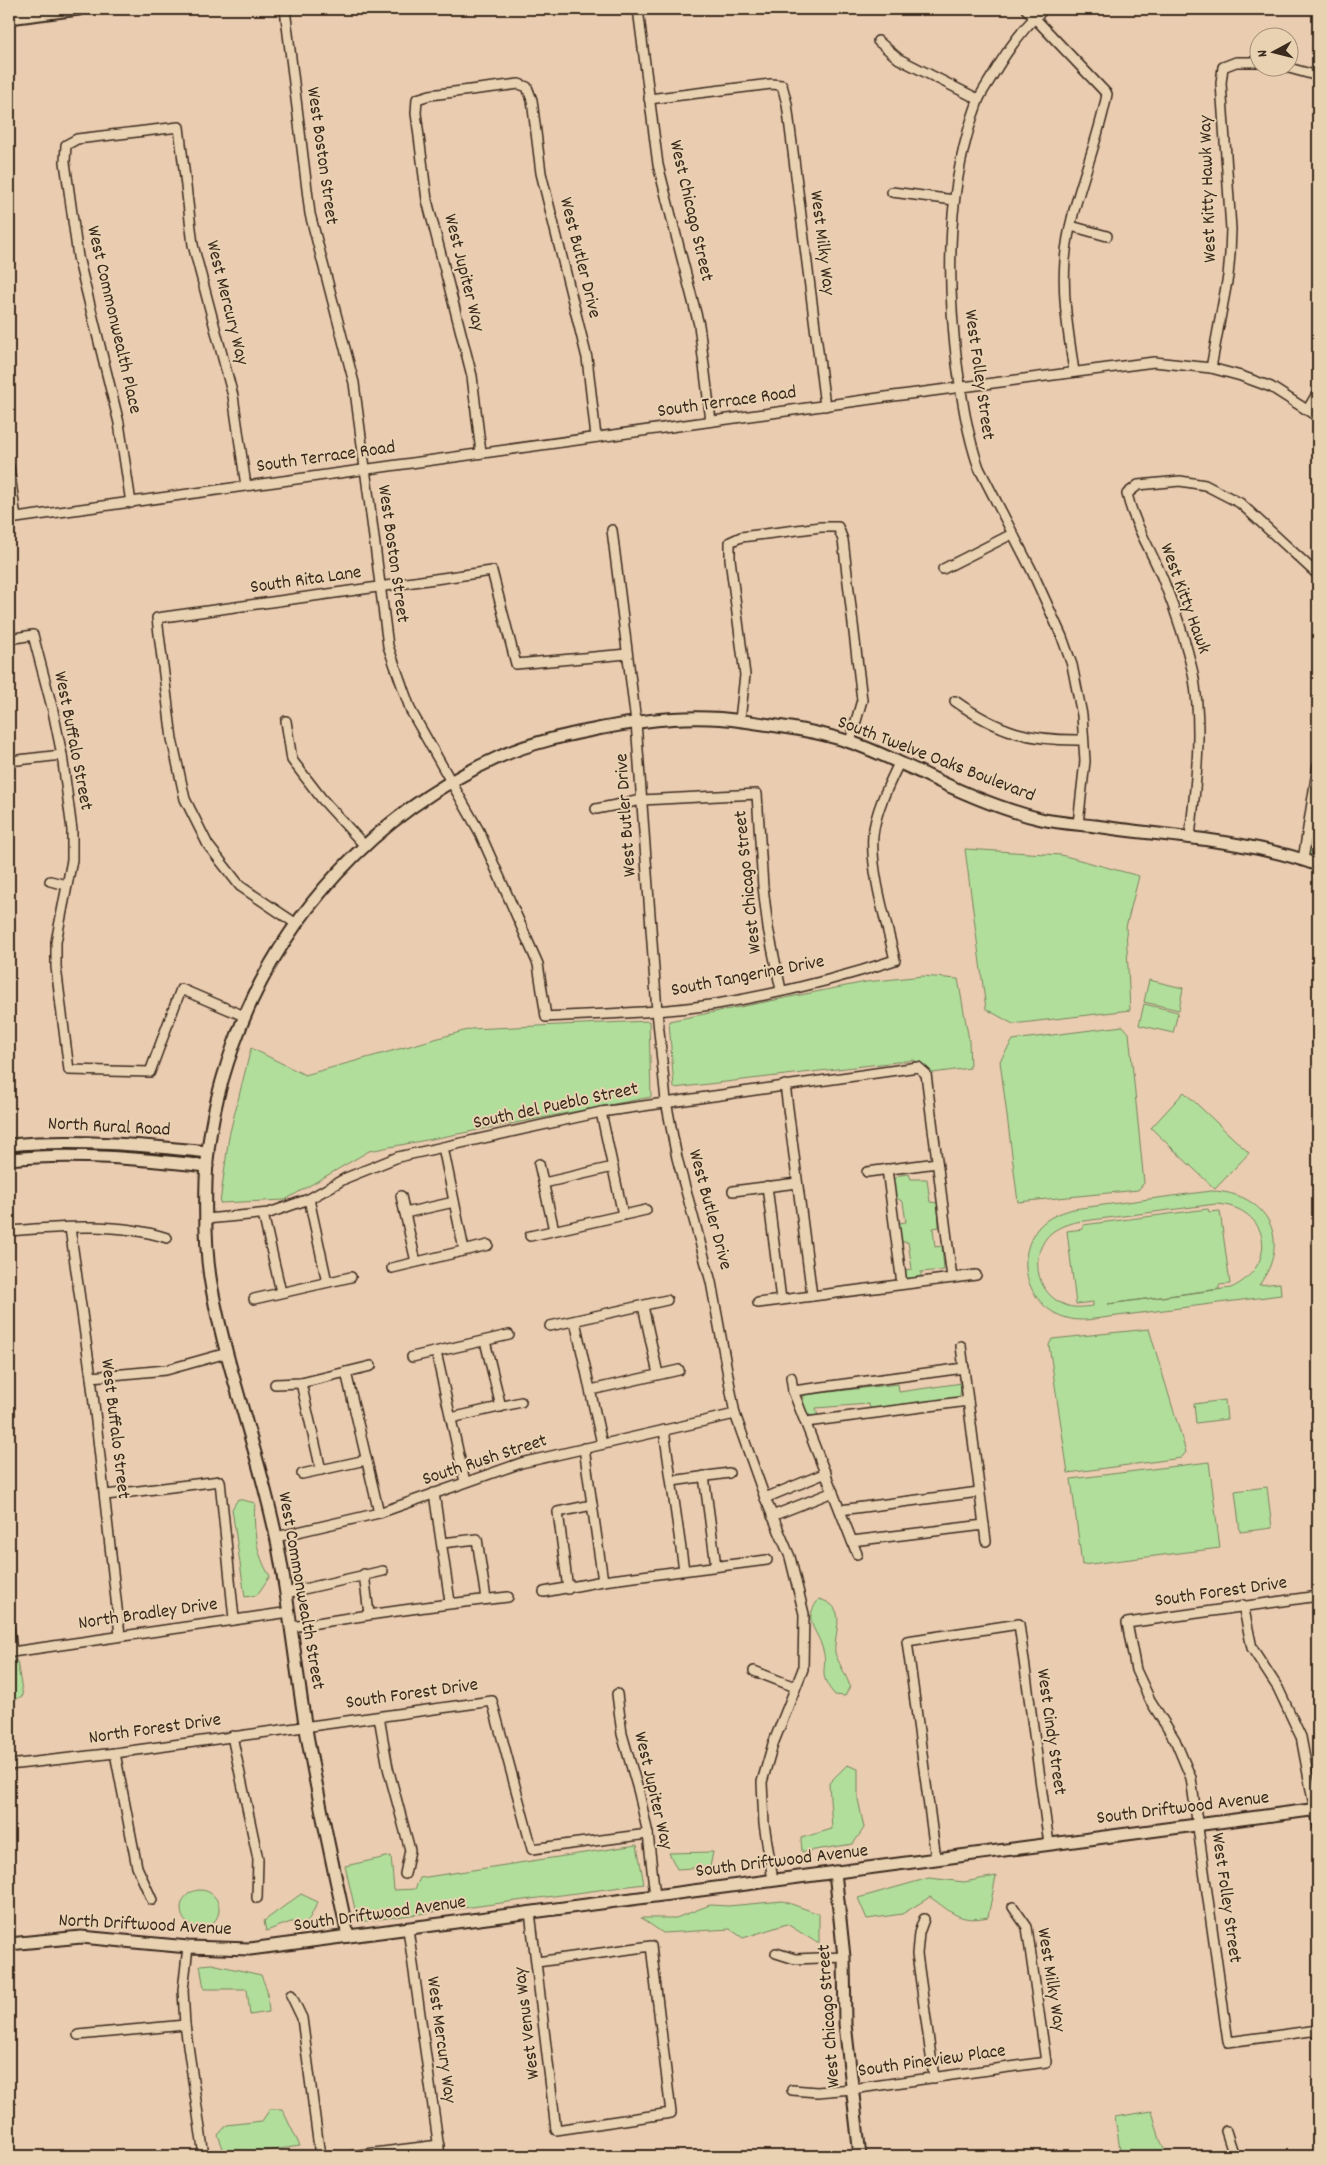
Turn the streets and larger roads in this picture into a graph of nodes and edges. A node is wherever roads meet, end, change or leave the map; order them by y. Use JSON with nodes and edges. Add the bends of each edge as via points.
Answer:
{"nodes":[{"id":1,"x":80,"y":9,"type":"edge"},
{"id":2,"x":284,"y":9,"type":"edge"},
{"id":3,"x":638,"y":9,"type":"edge"},
{"id":4,"x":1026,"y":9,"type":"edge"},
{"id":5,"x":1044,"y":9,"type":"edge"},
{"id":6,"x":1034,"y":17,"type":"junction"},
{"id":7,"x":9,"y":18,"type":"edge"},
{"id":8,"x":878,"y":41,"type":"dead end"},
{"id":9,"x":1250,"y":62,"type":"edge"},
{"id":10,"x":1300,"y":71,"type":"edge"},
{"id":11,"x":1318,"y":76,"type":"edge"},
{"id":12,"x":978,"y":98,"type":"junction"},
{"id":13,"x":417,"y":99,"type":"joint"},
{"id":14,"x":649,"y":99,"type":"junction"},
{"id":15,"x":66,"y":145,"type":"joint"},
{"id":16,"x":892,"y":192,"type":"dead end"},
{"id":17,"x":954,"y":200,"type":"junction"},
{"id":18,"x":1071,"y":226,"type":"junction"},
{"id":19,"x":1107,"y":236,"type":"dead end"},
{"id":20,"x":1211,"y":368,"type":"junction"},
{"id":21,"x":1074,"y":372,"type":"junction"},
{"id":22,"x":960,"y":387,"type":"junction"},
{"id":23,"x":1318,"y":392,"type":"edge"},
{"id":24,"x":825,"y":406,"type":"junction"},
{"id":25,"x":1308,"y":409,"type":"junction"},
{"id":26,"x":1318,"y":417,"type":"edge"},
{"id":27,"x":711,"y":422,"type":"junction"},
{"id":28,"x":596,"y":437,"type":"junction"},
{"id":29,"x":481,"y":453,"type":"junction"},
{"id":30,"x":9,"y":466,"type":"edge"},
{"id":31,"x":364,"y":470,"type":"junction"},
{"id":32,"x":246,"y":486,"type":"junction"},
{"id":33,"x":131,"y":503,"type":"junction"},
{"id":34,"x":12,"y":519,"type":"edge"},
{"id":35,"x":612,"y":530,"type":"dead end"},
{"id":36,"x":1012,"y":534,"type":"junction"},
{"id":37,"x":943,"y":569,"type":"dead end"},
{"id":38,"x":1318,"y":575,"type":"edge"},
{"id":39,"x":380,"y":587,"type":"junction"},
{"id":40,"x":9,"y":639,"type":"edge"},
{"id":41,"x":627,"y":654,"type":"junction"},
{"id":42,"x":956,"y":701,"type":"dead end"},
{"id":43,"x":740,"y":720,"type":"junction"},
{"id":44,"x":286,"y":721,"type":"dead end"},
{"id":45,"x":636,"y":722,"type":"junction"},
{"id":46,"x":1083,"y":740,"type":"junction"},
{"id":47,"x":850,"y":742,"type":"junction"},
{"id":48,"x":62,"y":755,"type":"junction"},
{"id":49,"x":9,"y":761,"type":"edge"},
{"id":50,"x":899,"y":762,"type":"junction"},
{"id":51,"x":1318,"y":765,"type":"edge"},
{"id":52,"x":452,"y":782,"type":"junction"},
{"id":53,"x":642,"y":800,"type":"junction"},
{"id":54,"x":596,"y":809,"type":"dead end"},
{"id":55,"x":1078,"y":824,"type":"junction"},
{"id":56,"x":1190,"y":837,"type":"junction"},
{"id":57,"x":365,"y":846,"type":"junction"},
{"id":58,"x":1303,"y":860,"type":"junction"},
{"id":59,"x":1318,"y":865,"type":"edge"},
{"id":60,"x":50,"y":881,"type":"dead end"},
{"id":61,"x":67,"y":884,"type":"junction"},
{"id":62,"x":295,"y":923,"type":"junction"},
{"id":63,"x":781,"y":990,"type":"junction"},
{"id":64,"x":657,"y":1011,"type":"junction"},
{"id":65,"x":244,"y":1016,"type":"junction"},
{"id":66,"x":546,"y":1017,"type":"joint"},
{"id":67,"x":785,"y":1085,"type":"junction"},
{"id":68,"x":666,"y":1101,"type":"junction"},
{"id":69,"x":601,"y":1112,"type":"junction"},
{"id":70,"x":9,"y":1145,"type":"edge"},
{"id":71,"x":443,"y":1147,"type":"junction"},
{"id":72,"x":208,"y":1152,"type":"junction"},
{"id":73,"x":9,"y":1159,"type":"edge"},
{"id":74,"x":937,"y":1163,"type":"junction"},
{"id":75,"x":539,"y":1164,"type":"dead end"},
{"id":76,"x":207,"y":1166,"type":"junction"},
{"id":77,"x":613,"y":1167,"type":"junction"},
{"id":78,"x":887,"y":1170,"type":"junction"},
{"id":79,"x":866,"y":1172,"type":"dead end"},
{"id":80,"x":544,"y":1183,"type":"junction"},
{"id":81,"x":797,"y":1183,"type":"junction"},
{"id":82,"x":768,"y":1186,"type":"junction"},
{"id":83,"x":733,"y":1191,"type":"dead end"},
{"id":84,"x":401,"y":1196,"type":"dead end"},
{"id":85,"x":309,"y":1199,"type":"junction"},
{"id":86,"x":454,"y":1202,"type":"junction"},
{"id":87,"x":646,"y":1210,"type":"dead end"},
{"id":88,"x":405,"y":1213,"type":"junction"},
{"id":89,"x":263,"y":1214,"type":"junction"},
{"id":90,"x":623,"y":1215,"type":"junction"},
{"id":91,"x":206,"y":1219,"type":"junction"},
{"id":92,"x":70,"y":1228,"type":"junction"},
{"id":93,"x":554,"y":1230,"type":"junction"},
{"id":94,"x":9,"y":1231,"type":"edge"},
{"id":95,"x":530,"y":1236,"type":"dead end"},
{"id":96,"x":167,"y":1238,"type":"dead end"},
{"id":97,"x":488,"y":1246,"type":"dead end"},
{"id":98,"x":464,"y":1250,"type":"junction"},
{"id":99,"x":416,"y":1262,"type":"junction"},
{"id":100,"x":392,"y":1268,"type":"dead end"},
{"id":101,"x":976,"y":1275,"type":"dead end"},
{"id":102,"x":351,"y":1277,"type":"dead end"},
{"id":103,"x":952,"y":1278,"type":"junction"},
{"id":104,"x":327,"y":1282,"type":"junction"},
{"id":105,"x":902,"y":1284,"type":"junction"},
{"id":106,"x":281,"y":1292,"type":"junction"},
{"id":107,"x":812,"y":1296,"type":"junction"},
{"id":108,"x":254,"y":1299,"type":"dead end"},
{"id":109,"x":667,"y":1300,"type":"dead end"},
{"id":110,"x":781,"y":1300,"type":"junction"},
{"id":111,"x":758,"y":1303,"type":"dead end"},
{"id":112,"x":643,"y":1306,"type":"junction"},
{"id":113,"x":575,"y":1321,"type":"junction"},
{"id":114,"x":550,"y":1326,"type":"dead end"},
{"id":115,"x":509,"y":1335,"type":"dead end"},
{"id":116,"x":485,"y":1341,"type":"junction"},
{"id":117,"x":961,"y":1346,"type":"dead end"},
{"id":118,"x":436,"y":1352,"type":"junction"},
{"id":119,"x":227,"y":1353,"type":"junction"},
{"id":120,"x":412,"y":1357,"type":"dead end"},
{"id":121,"x":371,"y":1366,"type":"dead end"},
{"id":122,"x":964,"y":1368,"type":"junction"},
{"id":123,"x":679,"y":1370,"type":"dead end"},
{"id":124,"x":346,"y":1372,"type":"junction"},
{"id":125,"x":658,"y":1374,"type":"junction"},
{"id":126,"x":791,"y":1376,"type":"dead end"},
{"id":127,"x":91,"y":1377,"type":"junction"},
{"id":128,"x":301,"y":1383,"type":"junction"},
{"id":129,"x":275,"y":1384,"type":"dead end"},
{"id":130,"x":591,"y":1390,"type":"junction"},
{"id":131,"x":794,"y":1391,"type":"junction"},
{"id":132,"x":968,"y":1401,"type":"junction"},
{"id":133,"x":521,"y":1402,"type":"dead end"},
{"id":134,"x":500,"y":1407,"type":"junction"},
{"id":135,"x":735,"y":1414,"type":"junction"},
{"id":136,"x":451,"y":1418,"type":"junction"},
{"id":137,"x":806,"y":1422,"type":"junction"},
{"id":138,"x":664,"y":1430,"type":"junction"},
{"id":139,"x":602,"y":1444,"type":"junction"},
{"id":140,"x":584,"y":1448,"type":"junction"},
{"id":141,"x":366,"y":1460,"type":"junction"},
{"id":142,"x":321,"y":1470,"type":"junction"},
{"id":143,"x":730,"y":1473,"type":"dead end"},
{"id":144,"x":826,"y":1473,"type":"junction"},
{"id":145,"x":302,"y":1474,"type":"dead end"},
{"id":146,"x":704,"y":1476,"type":"junction"},
{"id":147,"x":672,"y":1481,"type":"junction"},
{"id":148,"x":465,"y":1482,"type":"junction"},
{"id":149,"x":833,"y":1492,"type":"junction"},
{"id":150,"x":979,"y":1492,"type":"junction"},
{"id":151,"x":434,"y":1493,"type":"junction"},
{"id":152,"x":106,"y":1495,"type":"junction"},
{"id":153,"x":766,"y":1498,"type":"junction"},
{"id":154,"x":592,"y":1505,"type":"junction"},
{"id":155,"x":840,"y":1510,"type":"junction"},
{"id":156,"x":379,"y":1513,"type":"junction"},
{"id":157,"x":772,"y":1516,"type":"junction"},
{"id":158,"x":984,"y":1525,"type":"junction"},
{"id":159,"x":276,"y":1537,"type":"junction"},
{"id":160,"x":852,"y":1541,"type":"junction"},
{"id":161,"x":986,"y":1541,"type":"dead end"},
{"id":162,"x":442,"y":1543,"type":"junction"},
{"id":163,"x":857,"y":1554,"type":"dead end"},
{"id":164,"x":767,"y":1560,"type":"dead end"},
{"id":165,"x":716,"y":1566,"type":"junction"},
{"id":166,"x":684,"y":1570,"type":"junction"},
{"id":167,"x":383,"y":1571,"type":"dead end"},
{"id":168,"x":364,"y":1574,"type":"junction"},
{"id":169,"x":603,"y":1581,"type":"junction"},
{"id":170,"x":568,"y":1589,"type":"junction"},
{"id":171,"x":544,"y":1592,"type":"dead end"},
{"id":172,"x":286,"y":1593,"type":"junction"},
{"id":173,"x":1318,"y":1596,"type":"edge"},
{"id":174,"x":508,"y":1597,"type":"dead end"},
{"id":175,"x":486,"y":1599,"type":"junction"},
{"id":176,"x":450,"y":1602,"type":"junction"},
{"id":177,"x":1243,"y":1605,"type":"junction"},
{"id":178,"x":290,"y":1612,"type":"junction"},
{"id":179,"x":368,"y":1614,"type":"junction"},
{"id":180,"x":234,"y":1619,"type":"junction"},
{"id":181,"x":1127,"y":1623,"type":"joint"},
{"id":182,"x":9,"y":1627,"type":"edge"},
{"id":183,"x":292,"y":1627,"type":"junction"},
{"id":184,"x":120,"y":1635,"type":"junction"},
{"id":185,"x":754,"y":1671,"type":"dead end"},
{"id":186,"x":795,"y":1688,"type":"junction"},
{"id":187,"x":617,"y":1694,"type":"dead end"},
{"id":188,"x":379,"y":1717,"type":"junction"},
{"id":189,"x":306,"y":1725,"type":"junction"},
{"id":190,"x":232,"y":1736,"type":"junction"},
{"id":191,"x":115,"y":1753,"type":"junction"},
{"id":192,"x":9,"y":1765,"type":"edge"},
{"id":193,"x":1317,"y":1809,"type":"edge"},
{"id":194,"x":1199,"y":1824,"type":"junction"},
{"id":195,"x":1318,"y":1827,"type":"edge"},
{"id":196,"x":648,"y":1834,"type":"junction"},
{"id":197,"x":1049,"y":1844,"type":"junction"},
{"id":198,"x":936,"y":1859,"type":"junction"},
{"id":199,"x":835,"y":1872,"type":"junction"},
{"id":200,"x":405,"y":1874,"type":"dead end"},
{"id":201,"x":773,"y":1880,"type":"junction"},
{"id":202,"x":655,"y":1896,"type":"junction"},
{"id":203,"x":257,"y":1898,"type":"dead end"},
{"id":204,"x":152,"y":1900,"type":"dead end"},
{"id":205,"x":1013,"y":1907,"type":"dead end"},
{"id":206,"x":530,"y":1912,"type":"junction"},
{"id":207,"x":924,"y":1919,"type":"dead end"},
{"id":208,"x":408,"y":1929,"type":"junction"},
{"id":209,"x":348,"y":1936,"type":"junction"},
{"id":210,"x":9,"y":1944,"type":"edge"},
{"id":211,"x":188,"y":1947,"type":"junction"},
{"id":212,"x":250,"y":1949,"type":"joint"},
{"id":213,"x":776,"y":1953,"type":"dead end"},
{"id":214,"x":844,"y":1958,"type":"junction"},
{"id":215,"x":537,"y":1962,"type":"junction"},
{"id":216,"x":292,"y":1995,"type":"dead end"},
{"id":217,"x":185,"y":2025,"type":"junction"},
{"id":218,"x":1318,"y":2030,"type":"edge"},
{"id":219,"x":78,"y":2035,"type":"dead end"},
{"id":220,"x":1046,"y":2062,"type":"joint"},
{"id":221,"x":934,"y":2078,"type":"junction"},
{"id":222,"x":852,"y":2089,"type":"junction"},
{"id":223,"x":792,"y":2090,"type":"dead end"},
{"id":224,"x":1226,"y":2131,"type":"dead end"},
{"id":225,"x":439,"y":2145,"type":"junction"},
{"id":226,"x":204,"y":2156,"type":"edge"},
{"id":227,"x":320,"y":2156,"type":"edge"},
{"id":228,"x":350,"y":2156,"type":"edge"},
{"id":229,"x":440,"y":2156,"type":"edge"},
{"id":230,"x":860,"y":2156,"type":"edge"},
{"id":231,"x":1234,"y":2156,"type":"edge"}],
"edges":[{"from":1,"to":7,"type":"street"},
{"from":2,"to":31,"type":"street","name":"West Boston Street","via":[[310,214],[354,383]]},
{"from":3,"to":14,"type":"street","name":"West Chicago Street"},
{"from":4,"to":6,"type":"street"},
{"from":5,"to":6,"type":"street","name":"West Folley Street"},
{"from":6,"to":12,"type":"street","name":"West Folley Street"},
{"from":6,"to":18,"type":"street","via":[[1107,94]]},
{"from":8,"to":12,"type":"street","via":[[899,59]]},
{"from":9,"to":20,"type":"street","name":"West Kitty Hawk Way","via":[[1236,62],[1223,67],[1221,83],[1231,229],[1228,276]]},
{"from":10,"to":11,"type":"street"},
{"from":12,"to":17,"type":"street","name":"West Folley Street"},
{"from":13,"to":28,"type":"street","name":"West Butler Drive","via":[[518,84],[528,87],[541,174],[587,358]]},
{"from":13,"to":29,"type":"street","name":"West Jupiter Way","via":[[427,200],[472,376]]},
{"from":14,"to":24,"type":"street","name":"West Milky Way","via":[[782,85]]},
{"from":14,"to":27,"type":"street","name":"West Chicago Street","via":[[658,165],[699,325]]},
{"from":15,"to":32,"type":"street","name":"West Mercury Way","via":[[77,139],[179,127],[193,245],[233,396]]},
{"from":15,"to":33,"type":"street","name":"West Commonwealth Place","via":[[78,257],[120,423]]},
{"from":16,"to":17,"type":"street"},
{"from":17,"to":22,"type":"street","name":"West Folley Street","via":[[950,290]]},
{"from":18,"to":19,"type":"street"},
{"from":18,"to":21,"type":"street","via":[[1065,260],[1064,301]]},
{"from":20,"to":21,"type":"street","name":"South Terrace Road","via":[[1154,362]]},
{"from":20,"to":25,"type":"street","name":"South Terrace Road","via":[[1271,388]]},
{"from":21,"to":22,"type":"street","name":"South Terrace Road"},
{"from":22,"to":24,"type":"street","name":"South Terrace Road"},
{"from":22,"to":36,"type":"street","name":"West Folley Street","via":[[971,445],[979,468]]},
{"from":23,"to":25,"type":"street"},
{"from":24,"to":27,"type":"street","name":"South Terrace Road"},
{"from":25,"to":26,"type":"street","name":"South Terrace Road"},
{"from":27,"to":28,"type":"street","name":"South Terrace Road"},
{"from":28,"to":29,"type":"street","name":"South Terrace Road"},
{"from":29,"to":31,"type":"street","name":"South Terrace Road"},
{"from":30,"to":34,"type":"street"},
{"from":31,"to":32,"type":"street","name":"South Terrace Road"},
{"from":31,"to":39,"type":"street","name":"West Boston Street"},
{"from":32,"to":33,"type":"street","name":"South Terrace Road"},
{"from":33,"to":34,"type":"street","name":"South Terrace Road"},
{"from":35,"to":41,"type":"street","name":"West Butler Drive"},
{"from":36,"to":37,"type":"street"},
{"from":36,"to":46,"type":"street","name":"West Folley Street","via":[[1062,637],[1079,695]]},
{"from":38,"to":56,"type":"street","name":"West Kitty Hawk","via":[[1240,503],[1205,484],[1180,481],[1138,485],[1127,494],[1184,635],[1193,674],[1198,712],[1198,757]]},
{"from":39,"to":41,"type":"street","name":"South Rita Lane","via":[[492,571],[516,664]]},
{"from":39,"to":52,"type":"street","name":"West Boston Street","via":[[388,646],[411,711]]},
{"from":39,"to":62,"type":"street","name":"South Rita Lane","via":[[157,618],[172,739],[185,799],[208,845],[240,886]]},
{"from":40,"to":48,"type":"street","name":"West Buffalo Street","via":[[33,635]]},
{"from":41,"to":45,"type":"street","name":"West Butler Drive"},
{"from":42,"to":46,"type":"street","via":[[1001,729],[1050,740]]},
{"from":43,"to":45,"type":"street","name":"South Twelve Oaks Boulevard","via":[[662,718]]},
{"from":43,"to":47,"type":"street","name":"South Twelve Oaks Boulevard"},
{"from":43,"to":47,"type":"street","via":[[745,675],[730,542],[741,537],[821,527],[838,528],[843,540],[862,700]]},
{"from":44,"to":57,"type":"street","via":[[292,760]]},
{"from":45,"to":52,"type":"street","name":"South Twelve Oaks Boulevard","via":[[558,737],[502,756]]},
{"from":45,"to":53,"type":"street","name":"West Butler Drive"},
{"from":46,"to":55,"type":"street","name":"West Folley Street","via":[[1085,761]]},
{"from":47,"to":50,"type":"street","name":"South Twelve Oaks Boulevard"},
{"from":48,"to":49,"type":"street"},
{"from":48,"to":61,"type":"street","name":"West Buffalo Street","via":[[72,830],[72,860]]},
{"from":50,"to":55,"type":"street","name":"South Twelve Oaks Boulevard","via":[[1006,809],[1046,820]]},
{"from":50,"to":63,"type":"street","name":"South Tangerine Drive","via":[[879,808],[873,835],[873,860],[895,960]]},
{"from":51,"to":58,"type":"street"},
{"from":52,"to":57,"type":"street","name":"South Twelve Oaks Boulevard","via":[[405,812]]},
{"from":52,"to":66,"type":"street","name":"West Boston Street","via":[[479,831],[538,964]]},
{"from":53,"to":54,"type":"street"},
{"from":53,"to":63,"type":"street","name":"West Chicago Street","via":[[757,794],[768,928]]},
{"from":53,"to":64,"type":"street","name":"West Butler Drive"},
{"from":55,"to":56,"type":"street","name":"South Twelve Oaks Boulevard"},
{"from":56,"to":58,"type":"street","name":"South Twelve Oaks Boulevard","via":[[1252,846]]},
{"from":57,"to":62,"type":"street","name":"South Twelve Oaks Boulevard","via":[[328,882]]},
{"from":58,"to":59,"type":"street","name":"South Twelve Oaks Boulevard"},
{"from":60,"to":61,"type":"street"},
{"from":61,"to":65,"type":"street","name":"West Buffalo Street","via":[[56,942],[56,967],[69,1070],[150,1072],[181,989]]},
{"from":62,"to":65,"type":"street","name":"South Twelve Oaks Boulevard"},
{"from":63,"to":64,"type":"street","name":"South Tangerine Drive","via":[[717,1004]]},
{"from":64,"to":66,"type":"street","name":"South Tangerine Drive"},
{"from":64,"to":68,"type":"street","name":"West Butler Drive"},
{"from":65,"to":72,"type":"street","name":"South Twelve Oaks Boulevard","via":[[218,1089]]},
{"from":67,"to":68,"type":"street","name":"South del Pueblo Street"},
{"from":67,"to":74,"type":"street","name":"South del Pueblo Street","via":[[915,1067],[923,1070]]},
{"from":67,"to":81,"type":"street"},
{"from":68,"to":69,"type":"street","name":"South del Pueblo Street"},
{"from":68,"to":135,"type":"street","name":"West Butler Drive","via":[[677,1158],[711,1282]]},
{"from":69,"to":71,"type":"street","name":"South del Pueblo Street"},
{"from":69,"to":77,"type":"street"},
{"from":70,"to":72,"type":"street","name":"North Rural Road","via":[[116,1143]]},
{"from":71,"to":85,"type":"street","name":"South del Pueblo Street","via":[[379,1164]]},
{"from":71,"to":86,"type":"street"},
{"from":72,"to":76,"type":"street","name":"South Twelve Oaks Boulevard"},
{"from":73,"to":76,"type":"street","name":"North Rural Road","via":[[106,1156]]},
{"from":74,"to":78,"type":"street"},
{"from":74,"to":103,"type":"street"},
{"from":75,"to":80,"type":"street"},
{"from":76,"to":91,"type":"street","name":"West Commonwealth Street"},
{"from":77,"to":80,"type":"street"},
{"from":77,"to":90,"type":"street"},
{"from":78,"to":79,"type":"street"},
{"from":78,"to":105,"type":"street"},
{"from":80,"to":93,"type":"street"},
{"from":81,"to":82,"type":"street"},
{"from":81,"to":107,"type":"street"},
{"from":82,"to":83,"type":"street"},
{"from":82,"to":110,"type":"street"},
{"from":84,"to":88,"type":"street"},
{"from":85,"to":89,"type":"street","name":"South del Pueblo Street"},
{"from":85,"to":104,"type":"street"},
{"from":86,"to":88,"type":"street"},
{"from":86,"to":98,"type":"street"},
{"from":87,"to":90,"type":"street"},
{"from":88,"to":99,"type":"street"},
{"from":89,"to":91,"type":"street","name":"South del Pueblo Street"},
{"from":89,"to":106,"type":"street"},
{"from":90,"to":93,"type":"street"},
{"from":91,"to":119,"type":"street","name":"West Commonwealth Street","via":[[211,1285]]},
{"from":92,"to":94,"type":"street"},
{"from":92,"to":96,"type":"street","via":[[129,1230]]},
{"from":92,"to":127,"type":"street","name":"West Buffalo Street"},
{"from":93,"to":95,"type":"street"},
{"from":97,"to":98,"type":"street"},
{"from":98,"to":99,"type":"street"},
{"from":99,"to":100,"type":"street"},
{"from":101,"to":103,"type":"street"},
{"from":102,"to":104,"type":"street"},
{"from":103,"to":105,"type":"street"},
{"from":104,"to":106,"type":"street"},
{"from":105,"to":107,"type":"street"},
{"from":106,"to":108,"type":"street"},
{"from":107,"to":110,"type":"street"},
{"from":109,"to":112,"type":"street"},
{"from":110,"to":111,"type":"street"},
{"from":112,"to":113,"type":"street"},
{"from":112,"to":125,"type":"street"},
{"from":113,"to":114,"type":"street"},
{"from":113,"to":130,"type":"street"},
{"from":115,"to":116,"type":"street"},
{"from":116,"to":118,"type":"street"},
{"from":116,"to":134,"type":"street"},
{"from":117,"to":122,"type":"street"},
{"from":118,"to":120,"type":"street"},
{"from":118,"to":136,"type":"street"},
{"from":119,"to":127,"type":"street","via":[[166,1370]]},
{"from":119,"to":159,"type":"street","name":"West Commonwealth Street"},
{"from":121,"to":124,"type":"street"},
{"from":122,"to":131,"type":"street"},
{"from":122,"to":132,"type":"street"},
{"from":123,"to":125,"type":"street"},
{"from":124,"to":128,"type":"street"},
{"from":124,"to":141,"type":"street"},
{"from":125,"to":130,"type":"street"},
{"from":126,"to":131,"type":"street"},
{"from":127,"to":152,"type":"street","name":"West Buffalo Street"},
{"from":128,"to":129,"type":"street"},
{"from":128,"to":142,"type":"street"},
{"from":130,"to":139,"type":"street"},
{"from":131,"to":137,"type":"street"},
{"from":132,"to":137,"type":"street"},
{"from":132,"to":150,"type":"street"},
{"from":133,"to":134,"type":"street"},
{"from":134,"to":136,"type":"street"},
{"from":135,"to":138,"type":"street","name":"South Rush Street"},
{"from":135,"to":153,"type":"street","name":"West Butler Drive"},
{"from":136,"to":148,"type":"street"},
{"from":137,"to":144,"type":"street"},
{"from":138,"to":139,"type":"street","name":"South Rush Street"},
{"from":138,"to":147,"type":"street"},
{"from":139,"to":140,"type":"street","name":"South Rush Street"},
{"from":140,"to":148,"type":"street","name":"South Rush Street","via":[[520,1462]]},
{"from":140,"to":154,"type":"street"},
{"from":141,"to":142,"type":"street"},
{"from":141,"to":156,"type":"street"},
{"from":142,"to":145,"type":"street"},
{"from":143,"to":146,"type":"street"},
{"from":144,"to":149,"type":"street"},
{"from":144,"to":153,"type":"street"},
{"from":146,"to":147,"type":"street"},
{"from":146,"to":165,"type":"street"},
{"from":147,"to":166,"type":"street"},
{"from":148,"to":151,"type":"street","name":"South Rush Street"},
{"from":149,"to":155,"type":"street"},
{"from":149,"to":157,"type":"street"},
{"from":150,"to":155,"type":"street"},
{"from":150,"to":158,"type":"street"},
{"from":151,"to":156,"type":"street","name":"South Rush Street"},
{"from":151,"to":162,"type":"street"},
{"from":152,"to":180,"type":"street","via":[[220,1481]]},
{"from":152,"to":184,"type":"street","name":"West Buffalo Street"},
{"from":153,"to":157,"type":"street","name":"West Butler Drive"},
{"from":154,"to":169,"type":"street"},
{"from":154,"to":170,"type":"street","via":[[558,1512]]},
{"from":155,"to":160,"type":"street"},
{"from":156,"to":159,"type":"street","name":"South Rush Street"},
{"from":157,"to":186,"type":"street","name":"West Butler Drive","via":[[790,1557],[804,1614],[803,1669]]},
{"from":158,"to":160,"type":"street"},
{"from":158,"to":161,"type":"street"},
{"from":159,"to":172,"type":"street","name":"West Commonwealth Street"},
{"from":160,"to":163,"type":"street"},
{"from":162,"to":175,"type":"street","via":[[477,1539]]},
{"from":162,"to":176,"type":"street"},
{"from":164,"to":165,"type":"street"},
{"from":165,"to":166,"type":"street"},
{"from":166,"to":169,"type":"street"},
{"from":167,"to":168,"type":"street"},
{"from":168,"to":172,"type":"street"},
{"from":168,"to":179,"type":"street"},
{"from":169,"to":170,"type":"street"},
{"from":170,"to":171,"type":"street"},
{"from":172,"to":178,"type":"street","name":"West Commonwealth Street"},
{"from":173,"to":177,"type":"street","name":"South Forest Drive"},
{"from":174,"to":175,"type":"street"},
{"from":175,"to":176,"type":"street"},
{"from":176,"to":179,"type":"street"},
{"from":177,"to":181,"type":"street","name":"South Forest Drive"},
{"from":177,"to":193,"type":"street","via":[[1252,1648],[1278,1688],[1300,1737]]},
{"from":178,"to":180,"type":"street","name":"North Bradley Drive"},
{"from":178,"to":183,"type":"street","name":"West Commonwealth Street"},
{"from":179,"to":183,"type":"street"},
{"from":180,"to":184,"type":"street","name":"North Bradley Drive"},
{"from":181,"to":194,"type":"street","name":"West Folley Street","via":[[1136,1670],[1175,1740],[1191,1778]]},
{"from":182,"to":184,"type":"street","name":"North Bradley Drive","via":[[12,1652]]},
{"from":183,"to":189,"type":"street","name":"West Commonwealth Street"},
{"from":185,"to":186,"type":"street"},
{"from":186,"to":201,"type":"street","name":"West Butler Drive","via":[[762,1782],[764,1824]]},
{"from":187,"to":196,"type":"street","name":"West Jupiter Way","via":[[622,1734]]},
{"from":188,"to":189,"type":"street","name":"South Forest Drive"},
{"from":188,"to":196,"type":"street","name":"South Forest Drive","via":[[492,1701],[532,1849]]},
{"from":188,"to":200,"type":"street","via":[[388,1768],[410,1850]]},
{"from":189,"to":190,"type":"street","name":"North Forest Drive"},
{"from":189,"to":209,"type":"street","name":"West Commonwealth Street"},
{"from":190,"to":191,"type":"street","name":"North Forest Drive"},
{"from":190,"to":203,"type":"street","via":[[258,1859]]},
{"from":191,"to":192,"type":"street","name":"North Forest Drive"},
{"from":191,"to":204,"type":"street","via":[[137,1867]]},
{"from":193,"to":194,"type":"street","name":"South Driftwood Avenue"},
{"from":193,"to":195,"type":"street"},
{"from":194,"to":197,"type":"street","name":"South Driftwood Avenue"},
{"from":194,"to":218,"type":"street","name":"West Folley Street","via":[[1228,2042]]},
{"from":196,"to":202,"type":"street","name":"West Jupiter Way"},
{"from":197,"to":198,"type":"street","name":"South Driftwood Avenue"},
{"from":197,"to":198,"type":"street","name":"West Cindy Street","via":[[1019,1624],[907,1641]]},
{"from":198,"to":199,"type":"street","name":"South Driftwood Avenue"},
{"from":199,"to":201,"type":"street","name":"South Driftwood Avenue"},
{"from":199,"to":214,"type":"street","name":"West Chicago Street"},
{"from":201,"to":202,"type":"street","name":"South Driftwood Avenue"},
{"from":202,"to":206,"type":"street","name":"South Driftwood Avenue"},
{"from":205,"to":220,"type":"street","name":"West Milky Way","via":[[1027,1926]]},
{"from":206,"to":208,"type":"street","name":"South Driftwood Avenue"},
{"from":206,"to":215,"type":"street","name":"West Venus Way"},
{"from":207,"to":221,"type":"street","via":[[917,1954]]},
{"from":208,"to":209,"type":"street","name":"South Driftwood Avenue"},
{"from":208,"to":225,"type":"street","name":"West Mercury Way"},
{"from":209,"to":212,"type":"street","name":"South Driftwood Avenue"},
{"from":210,"to":211,"type":"street","name":"North Driftwood Avenue","via":[[81,1938]]},
{"from":211,"to":212,"type":"street","name":"North Driftwood Avenue"},
{"from":211,"to":217,"type":"street"},
{"from":213,"to":214,"type":"street","via":[[795,1959]]},
{"from":214,"to":222,"type":"street","name":"West Chicago Street","via":[[845,2024]]},
{"from":215,"to":215,"type":"street","name":"West Venus Way","via":[[556,2130],[671,2113],[651,1946]]},
{"from":216,"to":227,"type":"street","via":[[302,2018]]},
{"from":217,"to":219,"type":"street"},
{"from":217,"to":226,"type":"street"},
{"from":220,"to":221,"type":"street","name":"South Pineview Place"},
{"from":221,"to":222,"type":"street","name":"South Pineview Place"},
{"from":222,"to":223,"type":"street","name":"South Pineview Place"},
{"from":222,"to":230,"type":"street","name":"West Chicago Street"},
{"from":224,"to":231,"type":"street"},
{"from":225,"to":228,"type":"street"},
{"from":225,"to":229,"type":"street","name":"West Mercury Way"}]}
